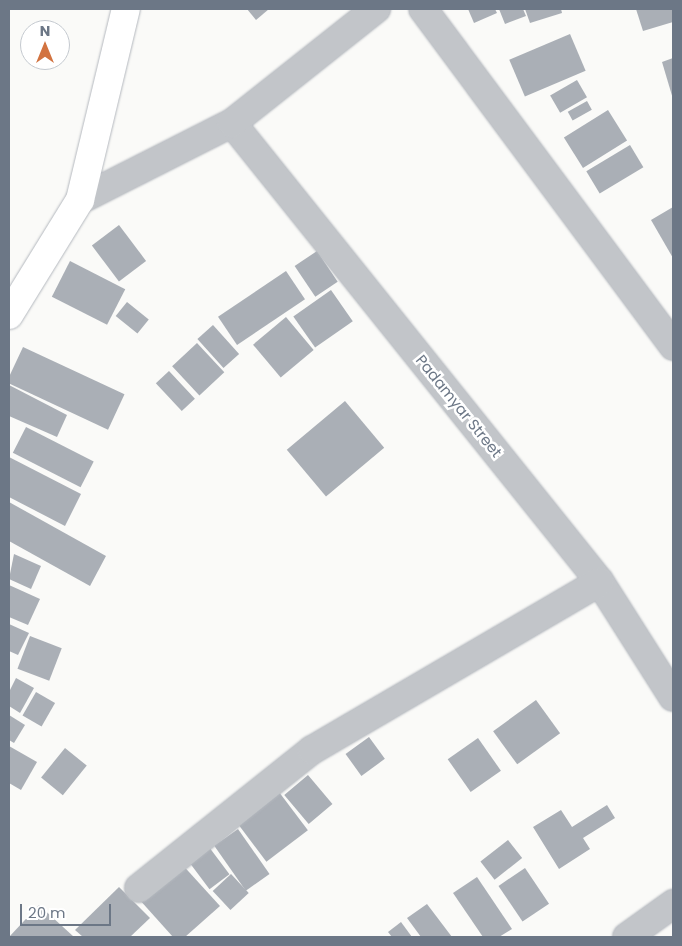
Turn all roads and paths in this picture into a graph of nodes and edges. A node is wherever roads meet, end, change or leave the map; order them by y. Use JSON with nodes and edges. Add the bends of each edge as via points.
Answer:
{"nodes":[{"id":1,"x":126,"y":9,"type":"edge"},
{"id":2,"x":376,"y":9,"type":"edge"},
{"id":3,"x":423,"y":9,"type":"edge"},
{"id":4,"x":232,"y":123,"type":"junction"},
{"id":5,"x":80,"y":200,"type":"junction"},
{"id":6,"x":9,"y":315,"type":"edge"},
{"id":7,"x":673,"y":346,"type":"edge"},
{"id":8,"x":600,"y":582,"type":"junction"},
{"id":9,"x":673,"y":697,"type":"edge"},
{"id":10,"x":139,"y":888,"type":"dead end"},
{"id":11,"x":673,"y":904,"type":"edge"},
{"id":12,"x":627,"y":937,"type":"edge"}],
"edges":[{"from":1,"to":5,"type":"street"},
{"from":2,"to":4,"type":"street"},
{"from":3,"to":7,"type":"street"},
{"from":4,"to":5,"type":"street"},
{"from":4,"to":8,"type":"street","name":"Padamyar Street"},
{"from":5,"to":6,"type":"street"},
{"from":8,"to":9,"type":"street","name":"Padamyar Street"},
{"from":8,"to":10,"type":"street","via":[[312,750]]},
{"from":11,"to":12,"type":"street"}]}
